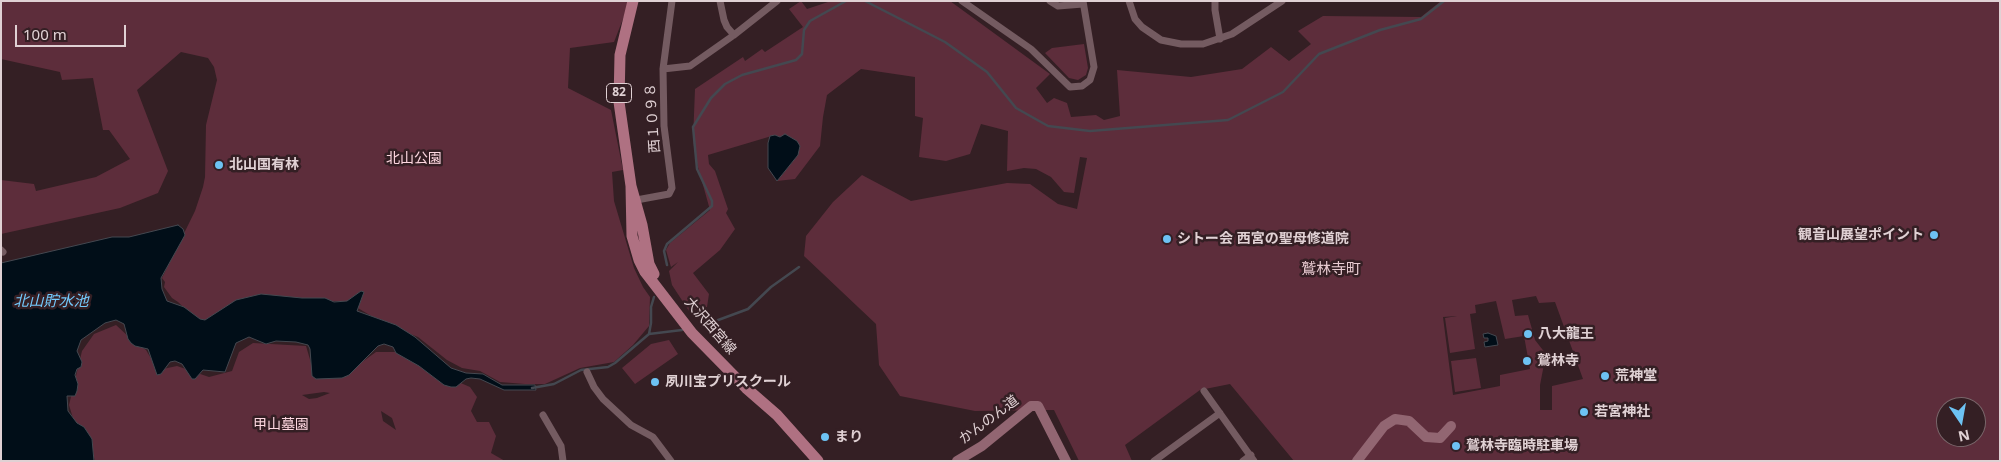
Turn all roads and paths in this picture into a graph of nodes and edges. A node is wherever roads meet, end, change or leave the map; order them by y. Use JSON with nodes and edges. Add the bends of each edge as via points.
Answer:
{"nodes":[{"id":1,"x":633,"y":1,"type":"edge"},
{"id":2,"x":672,"y":1,"type":"edge"},
{"id":3,"x":720,"y":1,"type":"edge"},
{"id":4,"x":777,"y":1,"type":"edge"},
{"id":5,"x":962,"y":1,"type":"edge"},
{"id":6,"x":1050,"y":1,"type":"edge"},
{"id":7,"x":1129,"y":1,"type":"edge"},
{"id":8,"x":1215,"y":1,"type":"edge"},
{"id":9,"x":1282,"y":1,"type":"edge"},
{"id":10,"x":1083,"y":3,"type":"edge"},
{"id":11,"x":734,"y":35,"type":"junction"},
{"id":12,"x":1220,"y":39,"type":"junction"},
{"id":13,"x":663,"y":69,"type":"junction"},
{"id":14,"x":633,"y":200,"type":"junction"},
{"id":15,"x":587,"y":372,"type":"dead end"},
{"id":16,"x":1204,"y":392,"type":"dead end"},
{"id":17,"x":1220,"y":413,"type":"junction"},
{"id":18,"x":543,"y":415,"type":"dead end"},
{"id":19,"x":1451,"y":426,"type":"dead end"},
{"id":20,"x":1252,"y":458,"type":"edge"},
{"id":21,"x":564,"y":461,"type":"edge"},
{"id":22,"x":671,"y":461,"type":"edge"},
{"id":23,"x":818,"y":461,"type":"edge"},
{"id":24,"x":957,"y":461,"type":"edge"},
{"id":25,"x":1066,"y":461,"type":"edge"},
{"id":26,"x":1154,"y":461,"type":"edge"},
{"id":27,"x":1243,"y":461,"type":"edge"},
{"id":28,"x":1357,"y":461,"type":"edge"}],
"edges":[{"from":1,"to":14,"type":"main road","name":"大沢西宮線","number":"82","via":[[620,55],[619,83]]},
{"from":2,"to":13,"type":"street","name":"西１０９８"},
{"from":3,"to":11,"type":"street","via":[[727,27]]},
{"from":4,"to":11,"type":"street"},
{"from":5,"to":10,"type":"street","via":[[1031,49],[1070,87],[1082,86],[1090,80],[1094,67]]},
{"from":6,"to":10,"type":"street","via":[[1058,6]]},
{"from":7,"to":12,"type":"street","via":[[1135,19],[1161,40],[1203,44]]},
{"from":8,"to":12,"type":"street"},
{"from":9,"to":12,"type":"street"},
{"from":11,"to":13,"type":"street","via":[[690,66]]},
{"from":13,"to":14,"type":"street","name":"西１０９８","via":[[664,126],[672,188],[669,194]]},
{"from":14,"to":23,"type":"main road","name":"大沢西宮線","number":"82","via":[[632,236],[645,272],[692,333],[777,415]]},
{"from":15,"to":22,"type":"street","via":[[603,400],[631,425],[653,437]]},
{"from":16,"to":17,"type":"street"},
{"from":17,"to":20,"type":"street"},
{"from":17,"to":26,"type":"street"},
{"from":18,"to":21,"type":"street","via":[[560,446]]},
{"from":19,"to":28,"type":"street","via":[[1440,438],[1426,438],[1409,421],[1395,419],[1384,426]]},
{"from":20,"to":27,"type":"street"},
{"from":24,"to":25,"type":"street","name":"かんのん道","via":[[982,446],[1031,406],[1038,406]]}]}
